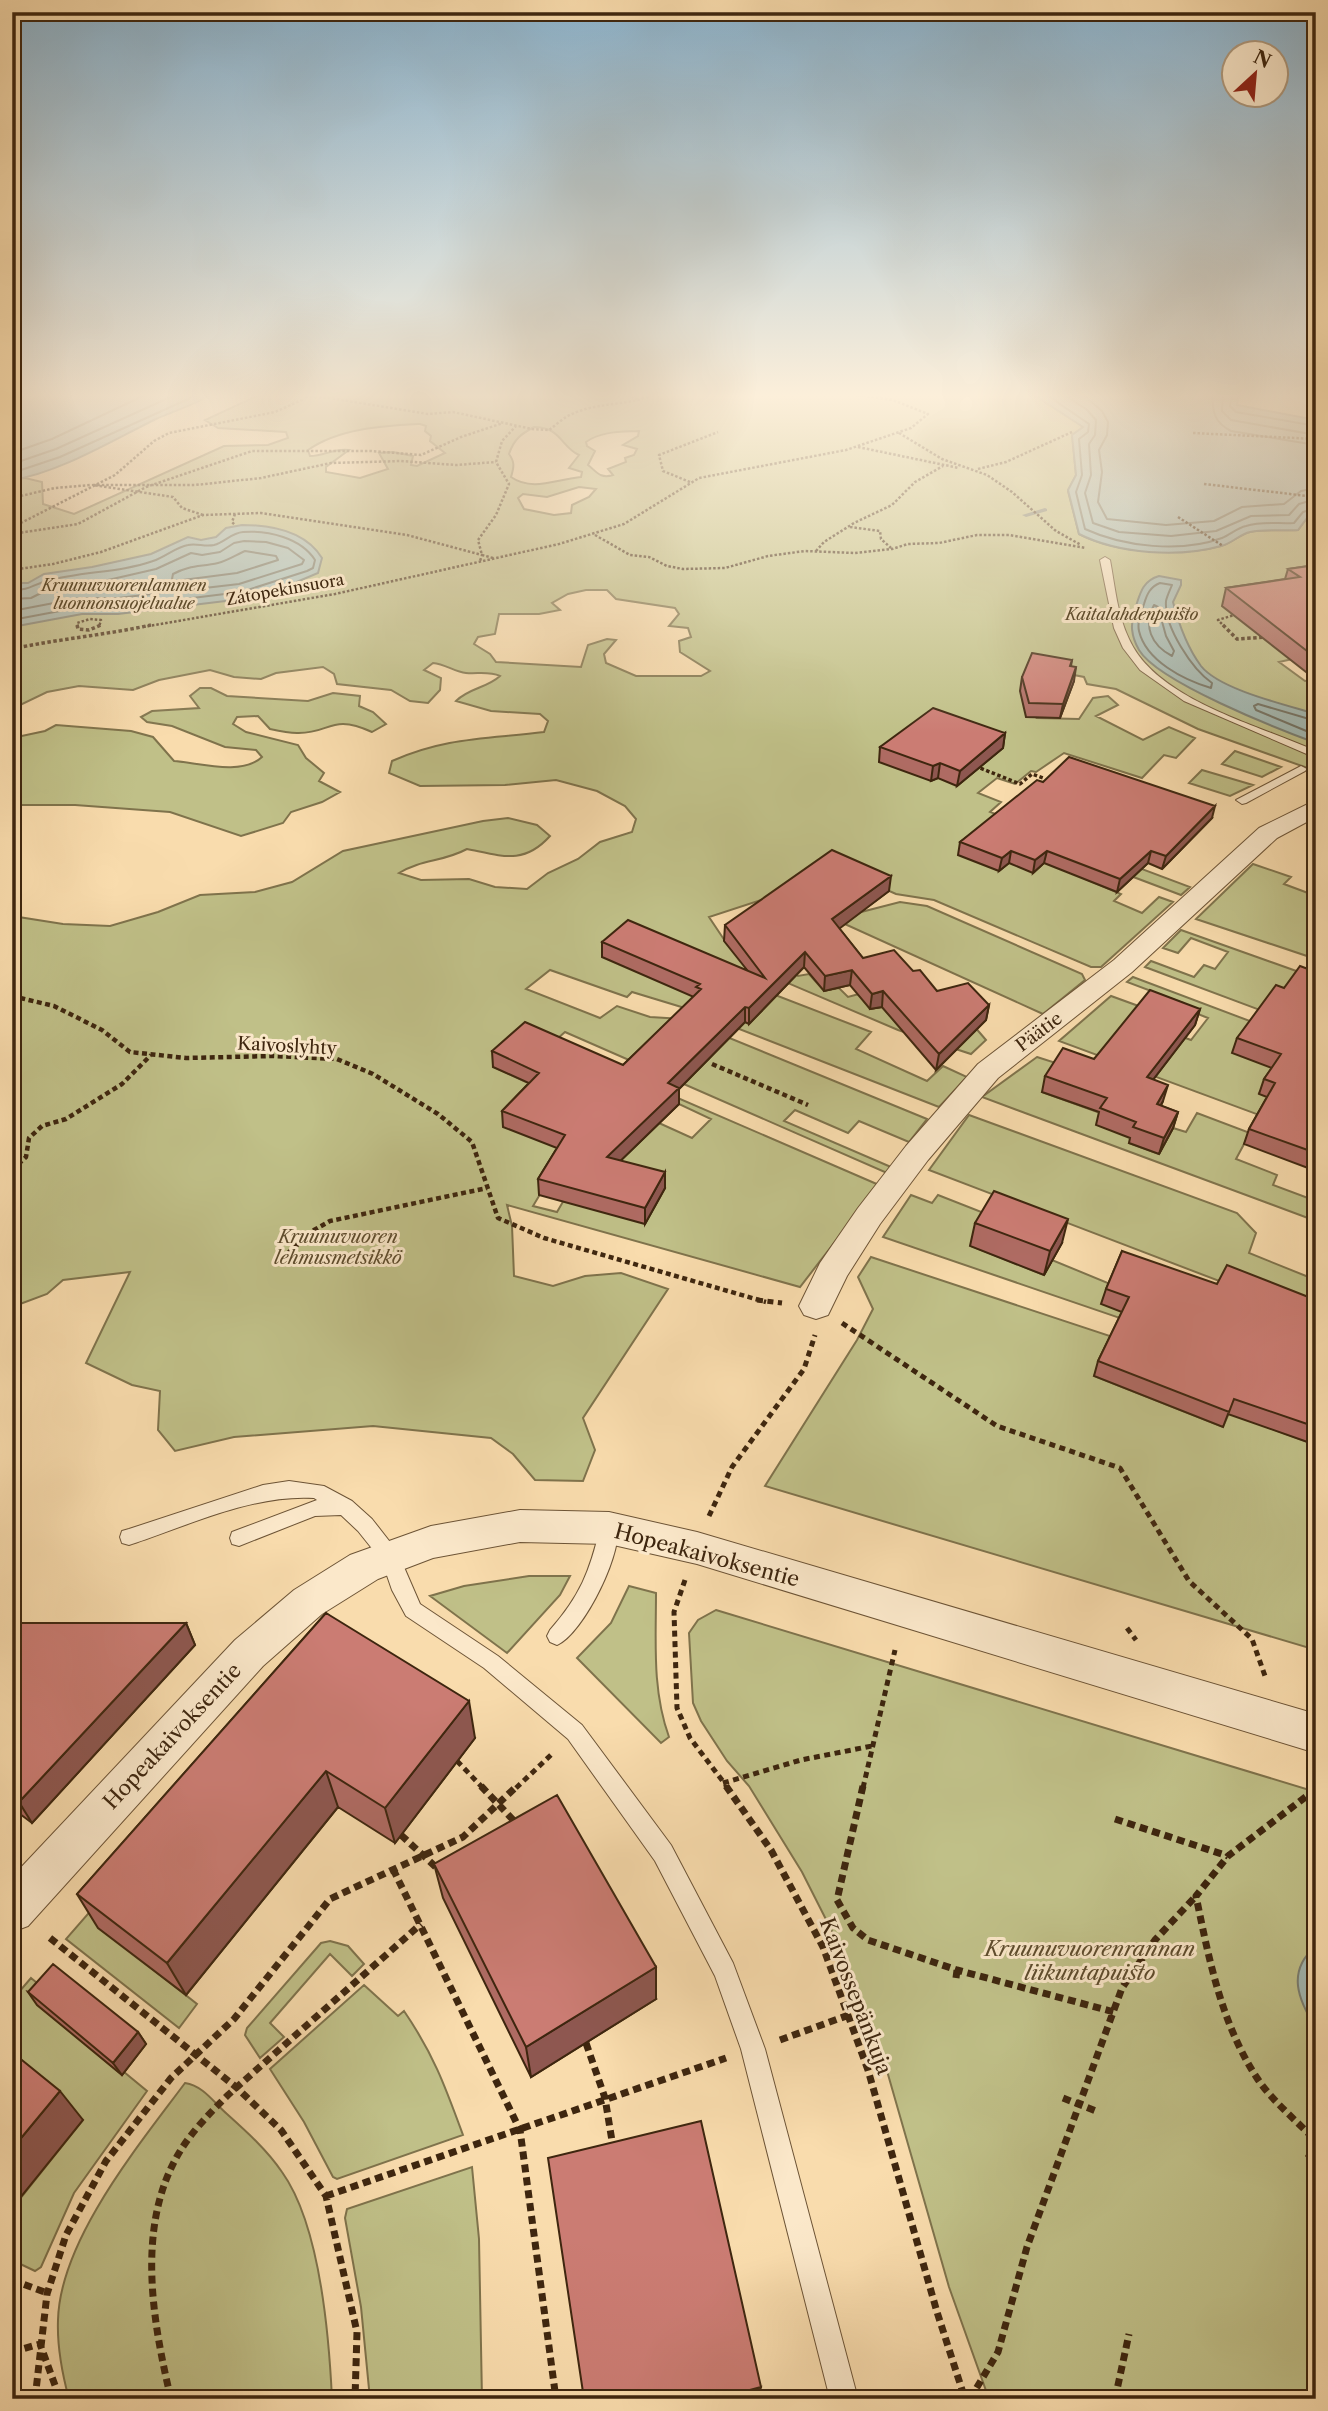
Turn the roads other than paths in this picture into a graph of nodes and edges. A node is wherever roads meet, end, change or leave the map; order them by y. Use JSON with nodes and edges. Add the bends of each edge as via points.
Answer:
{"nodes":[{"id":1,"x":1105,"y":560,"type":"road end"},
{"id":2,"x":1316,"y":755,"type":"edge"},
{"id":3,"x":1301,"y":769,"type":"dead end"},
{"id":4,"x":1242,"y":800,"type":"dead end"},
{"id":5,"x":1316,"y":807,"type":"edge"},
{"id":6,"x":816,"y":1306,"type":"road end"},
{"id":7,"x":345,"y":1507,"type":"junction"},
{"id":8,"x":609,"y":1528,"type":"junction"},
{"id":9,"x":130,"y":1536,"type":"dead end"},
{"id":10,"x":239,"y":1538,"type":"dead end"},
{"id":11,"x":390,"y":1557,"type":"junction"},
{"id":12,"x":557,"y":1636,"type":"dead end"},
{"id":13,"x":1316,"y":1734,"type":"edge"},
{"id":14,"x":12,"y":1910,"type":"edge"},
{"id":15,"x":844,"y":2399,"type":"edge"}],
"edges":[{"from":1,"to":2,"type":"lane","via":[[1127,647],[1147,670],[1171,689]]},
{"from":3,"to":4,"type":"lane"},
{"from":5,"to":6,"type":"street","name":"Päätie","via":[[1268,833],[1115,972],[988,1071],[869,1216]]},
{"from":7,"to":9,"type":"lane","via":[[317,1490],[289,1489],[263,1493]]},
{"from":7,"to":10,"type":"lane","via":[[314,1508]]},
{"from":7,"to":11,"type":"lane"},
{"from":8,"to":11,"type":"street","name":"Hopeakaivoksentie","via":[[520,1526],[431,1542]]},
{"from":8,"to":12,"type":"lane","via":[[593,1589],[581,1611]]},
{"from":8,"to":13,"type":"street","name":"Hopeakaivoksentie","via":[[697,1548]]},
{"from":11,"to":14,"type":"street","name":"Hopeakaivoksentie","via":[[363,1567],[308,1602],[249,1653]]},
{"from":11,"to":15,"type":"lane","via":[[413,1610],[491,1662],[575,1732],[663,1853],[725,1971],[753,2049]]}]}
